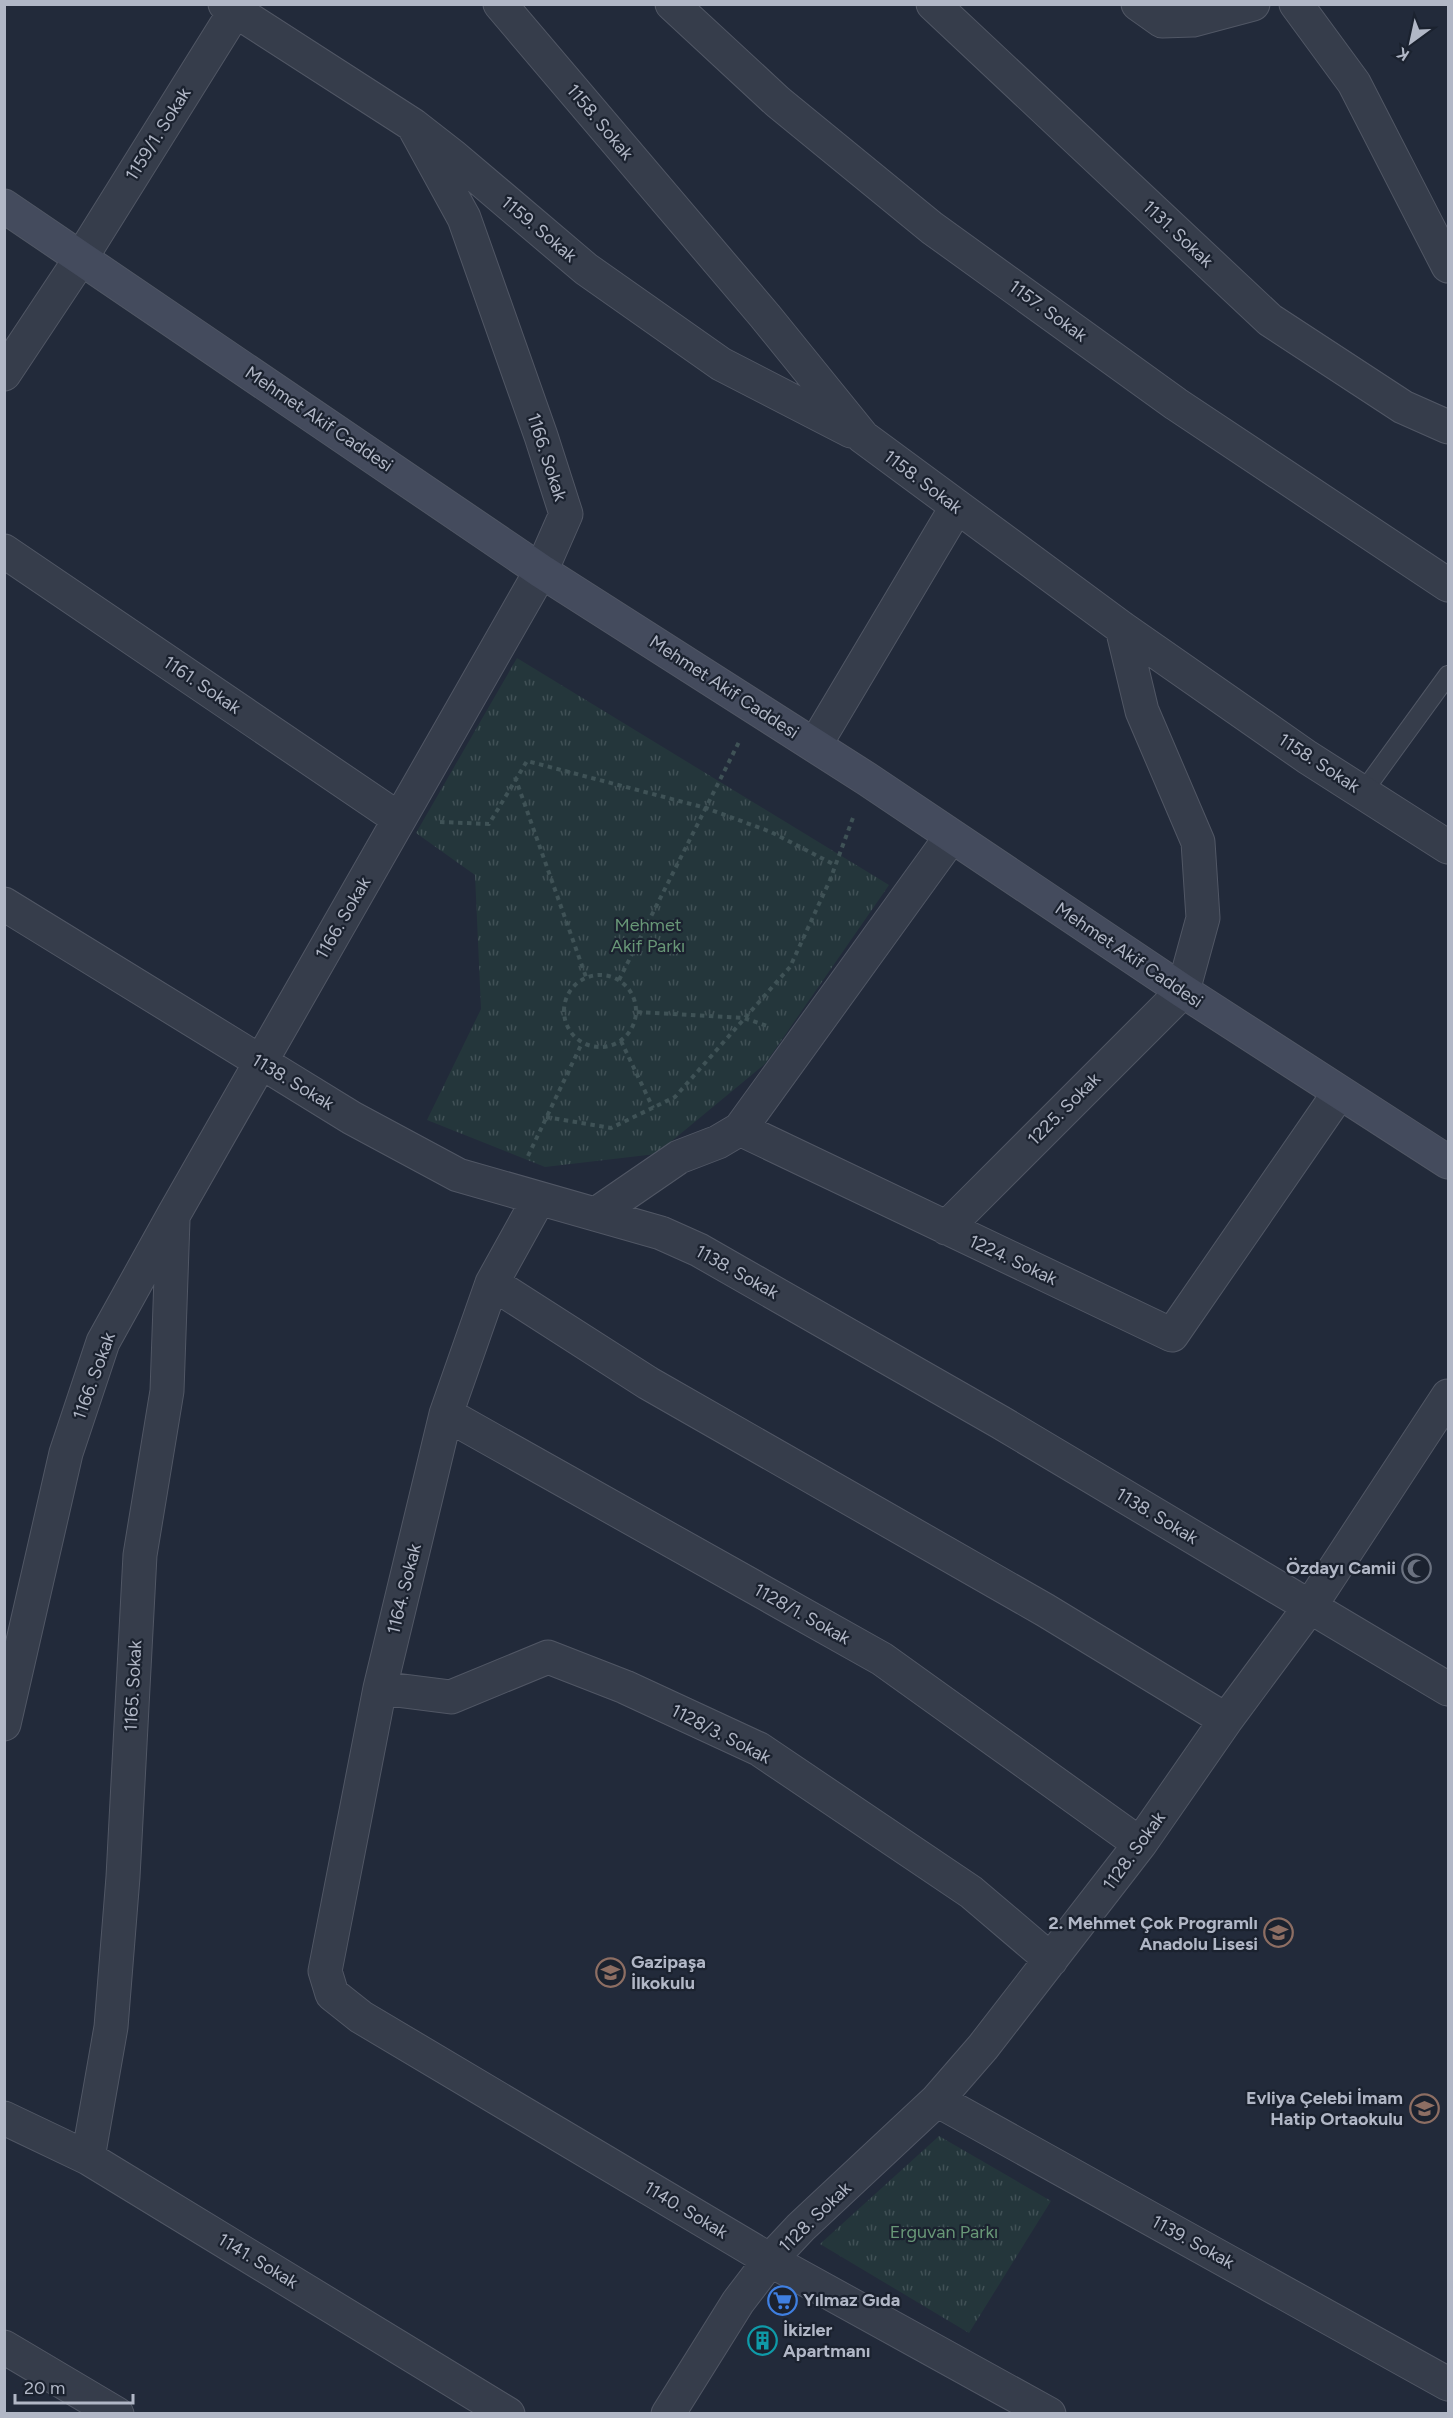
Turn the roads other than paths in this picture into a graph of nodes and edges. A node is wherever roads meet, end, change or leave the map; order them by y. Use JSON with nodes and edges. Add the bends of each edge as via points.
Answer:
{"nodes":[{"id":1,"x":500,"y":4,"type":"edge"},
{"id":2,"x":672,"y":4,"type":"edge"},
{"id":3,"x":933,"y":4,"type":"edge"},
{"id":4,"x":1138,"y":4,"type":"edge"},
{"id":5,"x":1253,"y":4,"type":"edge"},
{"id":6,"x":1296,"y":4,"type":"edge"},
{"id":7,"x":230,"y":8,"type":"edge"},
{"id":8,"x":413,"y":125,"type":"junction"},
{"id":9,"x":4,"y":206,"type":"edge"},
{"id":10,"x":81,"y":258,"type":"junction"},
{"id":11,"x":1449,"y":266,"type":"edge"},
{"id":12,"x":4,"y":374,"type":"edge"},
{"id":13,"x":1449,"y":427,"type":"edge"},
{"id":14,"x":863,"y":437,"type":"junction"},
{"id":15,"x":956,"y":508,"type":"junction"},
{"id":16,"x":4,"y":551,"type":"edge"},
{"id":17,"x":541,"y":570,"type":"junction"},
{"id":18,"x":1449,"y":585,"type":"edge"},
{"id":19,"x":1122,"y":628,"type":"junction"},
{"id":20,"x":1449,"y":675,"type":"edge"},
{"id":21,"x":815,"y":745,"type":"junction"},
{"id":22,"x":1363,"y":792,"type":"junction"},
{"id":23,"x":399,"y":819,"type":"junction"},
{"id":24,"x":951,"y":837,"type":"junction"},
{"id":25,"x":1449,"y":847,"type":"edge"},
{"id":26,"x":4,"y":904,"type":"edge"},
{"id":27,"x":1183,"y":991,"type":"junction"},
{"id":28,"x":261,"y":1063,"type":"junction"},
{"id":29,"x":1339,"y":1093,"type":"junction"},
{"id":30,"x":740,"y":1129,"type":"junction"},
{"id":31,"x":1449,"y":1162,"type":"edge"},
{"id":32,"x":524,"y":1196,"type":"junction"},
{"id":33,"x":174,"y":1214,"type":"junction"},
{"id":34,"x":597,"y":1214,"type":"junction"},
{"id":35,"x":946,"y":1228,"type":"junction"},
{"id":36,"x":492,"y":1283,"type":"junction"},
{"id":37,"x":1449,"y":1396,"type":"edge"},
{"id":38,"x":446,"y":1414,"type":"junction"},
{"id":39,"x":1309,"y":1608,"type":"junction"},
{"id":40,"x":380,"y":1688,"type":"junction"},
{"id":41,"x":1449,"y":1689,"type":"edge"},
{"id":42,"x":1226,"y":1720,"type":"junction"},
{"id":43,"x":4,"y":1724,"type":"edge"},
{"id":44,"x":1140,"y":1844,"type":"junction"},
{"id":45,"x":1051,"y":1960,"type":"junction"},
{"id":46,"x":332,"y":1994,"type":"joint"},
{"id":47,"x":937,"y":2100,"type":"junction"},
{"id":48,"x":4,"y":2118,"type":"edge"},
{"id":49,"x":88,"y":2158,"type":"junction"},
{"id":50,"x":770,"y":2260,"type":"junction"},
{"id":51,"x":4,"y":2347,"type":"edge"},
{"id":52,"x":1449,"y":2384,"type":"edge"},
{"id":53,"x":117,"y":2414,"type":"edge"},
{"id":54,"x":508,"y":2414,"type":"edge"},
{"id":55,"x":668,"y":2414,"type":"edge"},
{"id":56,"x":1048,"y":2414,"type":"edge"}],
"edges":[{"from":1,"to":14,"type":"street","name":"1158. Sokak"},
{"from":2,"to":18,"type":"street","name":"1157. Sokak","via":[[778,102],[932,228],[1176,404]]},
{"from":3,"to":13,"type":"street","name":"1131. Sokak","via":[[1270,320],[1403,407]]},
{"from":4,"to":5,"type":"street","via":[[1162,21],[1193,20]]},
{"from":6,"to":11,"type":"street","via":[[1354,83]]},
{"from":7,"to":8,"type":"street","name":"1159. Sokak"},
{"from":7,"to":10,"type":"street","name":"1159/1. Sokak"},
{"from":8,"to":14,"type":"street","name":"1159. Sokak","via":[[586,269],[721,364]]},
{"from":8,"to":17,"type":"street","name":"1166. Sokak","via":[[464,218],[566,514]]},
{"from":9,"to":10,"type":"main road","name":"Mehmet Akif Caddesi"},
{"from":10,"to":12,"type":"street","name":"1159/1. Sokak"},
{"from":10,"to":17,"type":"main road","name":"Mehmet Akif Caddesi"},
{"from":14,"to":15,"type":"street","name":"1158. Sokak"},
{"from":15,"to":19,"type":"street","name":"1158. Sokak"},
{"from":15,"to":21,"type":"street"},
{"from":16,"to":23,"type":"street","name":"1161. Sokak"},
{"from":17,"to":21,"type":"main road","name":"Mehmet Akif Caddesi"},
{"from":17,"to":23,"type":"street","name":"1166. Sokak"},
{"from":19,"to":22,"type":"street","name":"1158. Sokak"},
{"from":19,"to":27,"type":"street","via":[[1142,711],[1197,842],[1203,918]]},
{"from":20,"to":22,"type":"lane"},
{"from":21,"to":24,"type":"main road","name":"Mehmet Akif Caddesi"},
{"from":22,"to":25,"type":"street","name":"1158. Sokak"},
{"from":23,"to":28,"type":"street","name":"1166. Sokak"},
{"from":24,"to":27,"type":"main road","name":"Mehmet Akif Caddesi"},
{"from":24,"to":30,"type":"street"},
{"from":26,"to":28,"type":"street","name":"1138. Sokak"},
{"from":27,"to":29,"type":"main road","name":"Mehmet Akif Caddesi"},
{"from":27,"to":35,"type":"street","name":"1225. Sokak"},
{"from":28,"to":32,"type":"street","name":"1138. Sokak","via":[[458,1175]]},
{"from":28,"to":33,"type":"street","name":"1166. Sokak"},
{"from":29,"to":31,"type":"main road","name":"Mehmet Akif Caddesi"},
{"from":29,"to":35,"type":"street","name":"1224. Sokak","via":[[1172,1335]]},
{"from":30,"to":34,"type":"street","via":[[679,1157]]},
{"from":30,"to":35,"type":"street","name":"1224. Sokak"},
{"from":32,"to":34,"type":"street","name":"1138. Sokak"},
{"from":32,"to":36,"type":"street","name":"1164. Sokak"},
{"from":33,"to":43,"type":"street","name":"1166. Sokak","via":[[103,1342],[66,1453]]},
{"from":33,"to":49,"type":"street","name":"1165. Sokak","via":[[167,1391],[140,1555],[111,2027]]},
{"from":34,"to":39,"type":"street","name":"1138. Sokak","via":[[661,1233],[699,1250],[1000,1422]]},
{"from":36,"to":38,"type":"street","name":"1164. Sokak"},
{"from":36,"to":42,"type":"street","via":[[648,1383],[1045,1610]]},
{"from":37,"to":39,"type":"street","name":"1128. Sokak"},
{"from":38,"to":40,"type":"street","name":"1164. Sokak"},
{"from":38,"to":44,"type":"street","name":"1128/1. Sokak","via":[[882,1659]]},
{"from":39,"to":41,"type":"street","name":"1138. Sokak"},
{"from":39,"to":42,"type":"street","name":"1128. Sokak"},
{"from":40,"to":45,"type":"street","name":"1128/3. Sokak","via":[[451,1697],[548,1658],[625,1687],[759,1749],[971,1892]]},
{"from":40,"to":46,"type":"street","name":"1164. Sokak","via":[[325,1971]]},
{"from":42,"to":44,"type":"street","name":"1128. Sokak"},
{"from":44,"to":45,"type":"street","name":"1128. Sokak"},
{"from":45,"to":47,"type":"street","name":"1128. Sokak"},
{"from":46,"to":50,"type":"street","name":"1140. Sokak","via":[[361,2017]]},
{"from":47,"to":50,"type":"street","name":"1128. Sokak"},
{"from":47,"to":52,"type":"street","name":"1139. Sokak"},
{"from":48,"to":49,"type":"street","name":"1141. Sokak"},
{"from":49,"to":54,"type":"street","name":"1141. Sokak"},
{"from":50,"to":55,"type":"street","name":"1128. Sokak","via":[[738,2302]]},
{"from":50,"to":56,"type":"street","name":"1140. Sokak"},
{"from":51,"to":53,"type":"street"}]}
